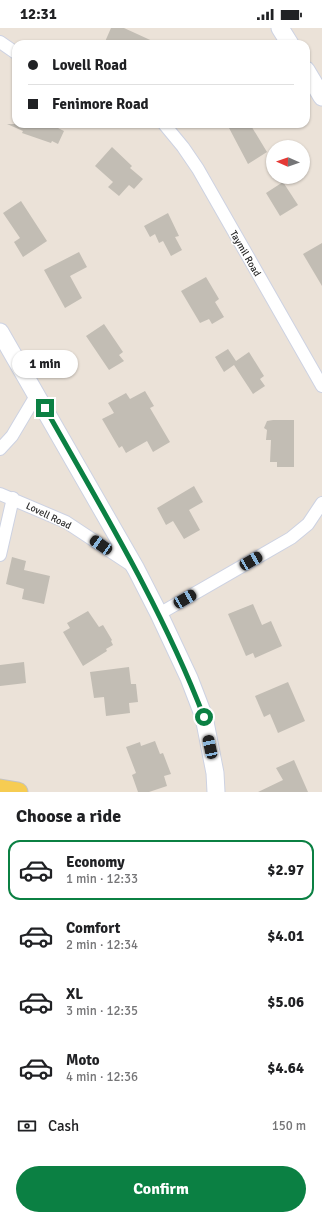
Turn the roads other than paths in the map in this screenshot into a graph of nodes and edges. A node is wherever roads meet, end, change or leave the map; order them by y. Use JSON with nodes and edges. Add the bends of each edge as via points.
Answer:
{"nodes":[{"id":1,"x":280,"y":28,"type":"edge"},
{"id":2,"x":288,"y":40,"type":"edge"},
{"id":3,"x":0,"y":42,"type":"edge"},
{"id":4,"x":12,"y":50,"type":"edge"},
{"id":5,"x":310,"y":77,"type":"edge"},
{"id":6,"x":322,"y":97,"type":"edge"},
{"id":7,"x":167,"y":128,"type":"edge"},
{"id":8,"x":0,"y":332,"type":"edge"},
{"id":9,"x":322,"y":386,"type":"edge"},
{"id":10,"x":37,"y":394,"type":"junction"},
{"id":11,"x":0,"y":449,"type":"edge"},
{"id":12,"x":0,"y":494,"type":"edge"},
{"id":13,"x":13,"y":498,"type":"junction"},
{"id":14,"x":322,"y":503,"type":"edge"},
{"id":15,"x":0,"y":555,"type":"edge"},
{"id":16,"x":136,"y":569,"type":"junction"},
{"id":17,"x":159,"y":614,"type":"junction"},
{"id":18,"x":0,"y":789,"type":"edge"},
{"id":19,"x":18,"y":792,"type":"edge"},
{"id":20,"x":216,"y":792,"type":"edge"}],
"edges":[{"from":1,"to":2,"type":"street"},
{"from":3,"to":4,"type":"street"},
{"from":5,"to":6,"type":"street"},
{"from":7,"to":9,"type":"street","name":"Taymil Road","via":[[198,169]]},
{"from":8,"to":10,"type":"street"},
{"from":10,"to":11,"type":"street","via":[[12,436]]},
{"from":10,"to":16,"type":"street"},
{"from":12,"to":13,"type":"street","name":"Lovell Road"},
{"from":13,"to":15,"type":"street"},
{"from":13,"to":16,"type":"street","name":"Lovell Road","via":[[66,522]]},
{"from":14,"to":17,"type":"street","via":[[308,524],[291,538]]},
{"from":16,"to":17,"type":"street","name":"Lovell Road"},
{"from":17,"to":20,"type":"street","name":"Lovell Road","via":[[204,717],[215,773]]},
{"from":18,"to":19,"type":"main road"}]}
